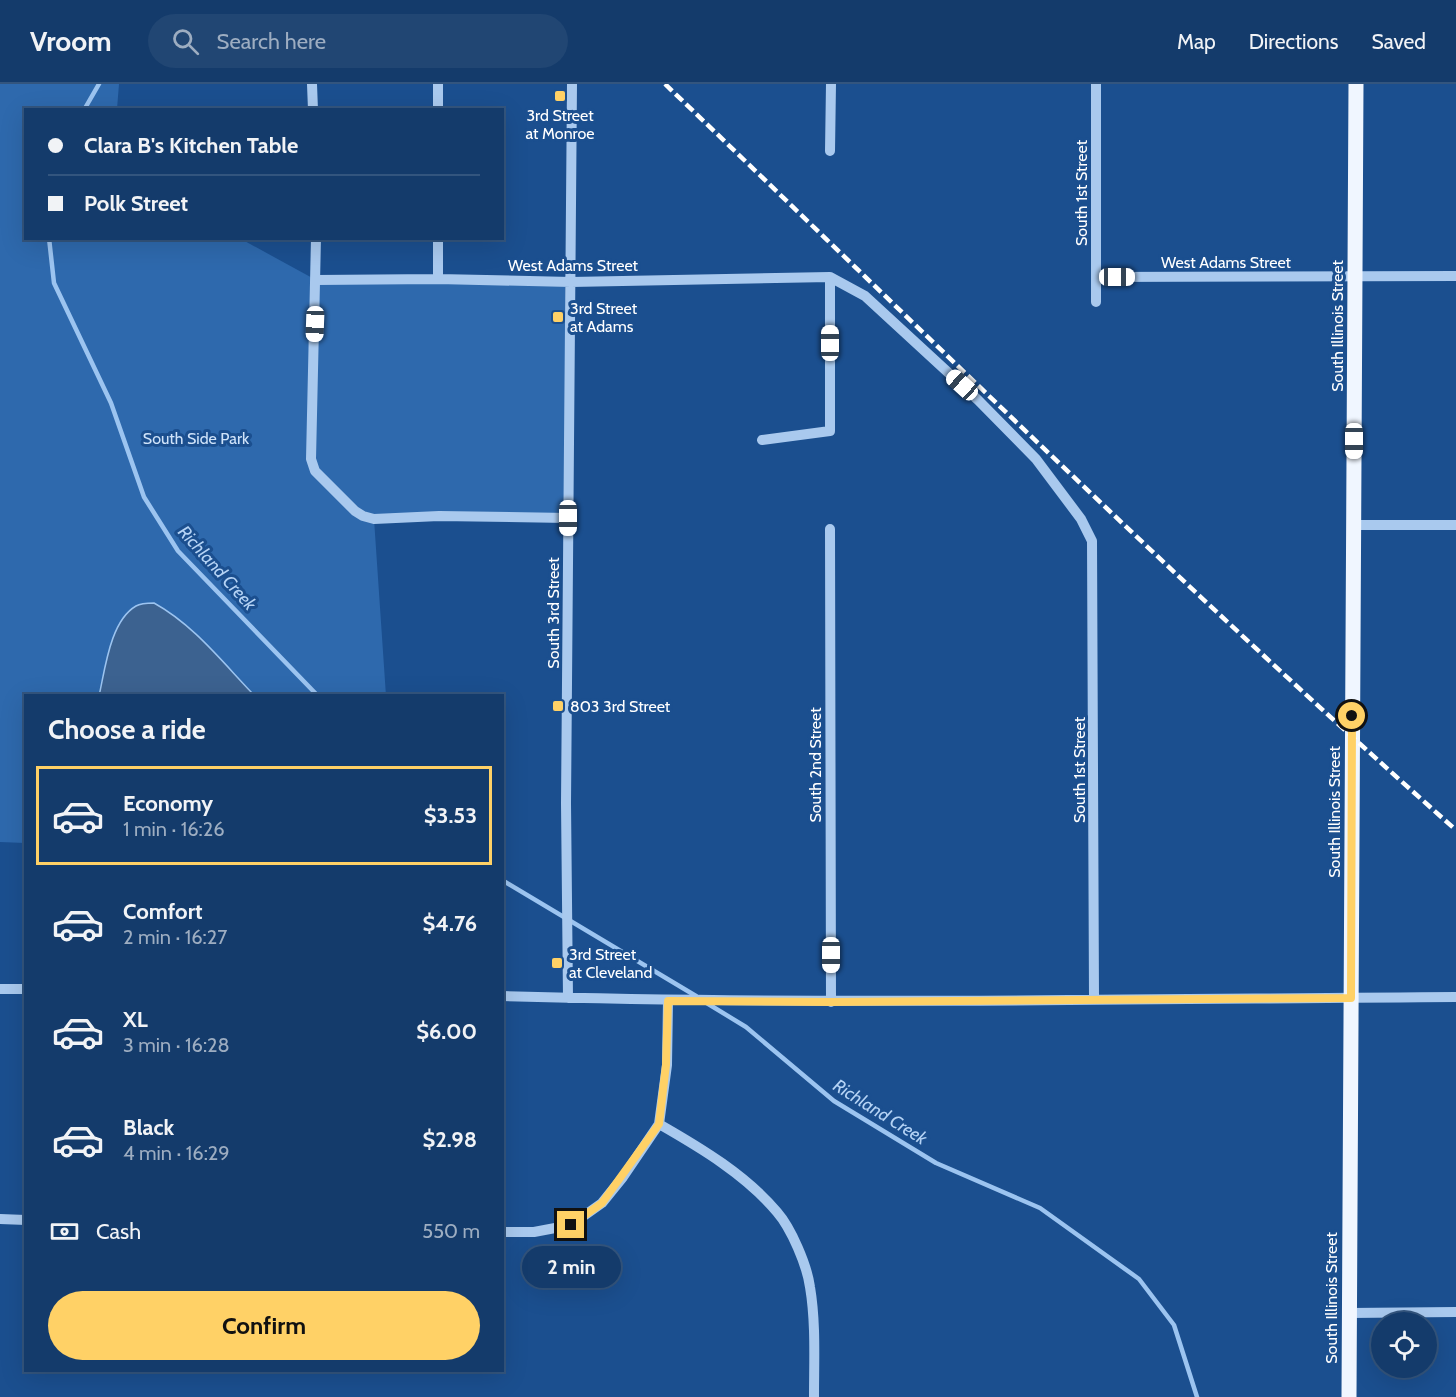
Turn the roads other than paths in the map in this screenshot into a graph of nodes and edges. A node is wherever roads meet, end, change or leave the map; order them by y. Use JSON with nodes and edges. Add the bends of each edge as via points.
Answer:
{"nodes":[{"id":1,"x":312,"y":84,"type":"edge"},
{"id":2,"x":438,"y":84,"type":"edge"},
{"id":3,"x":572,"y":84,"type":"edge"},
{"id":4,"x":831,"y":84,"type":"edge"},
{"id":5,"x":1096,"y":84,"type":"edge"},
{"id":6,"x":1356,"y":84,"type":"edge"},
{"id":7,"x":313,"y":108,"type":"edge"},
{"id":8,"x":438,"y":108,"type":"edge"},
{"id":9,"x":830,"y":151,"type":"dead end"},
{"id":10,"x":316,"y":240,"type":"edge"},
{"id":11,"x":438,"y":240,"type":"edge"},
{"id":12,"x":1456,"y":276,"type":"edge"},
{"id":13,"x":1096,"y":277,"type":"junction"},
{"id":14,"x":1355,"y":277,"type":"junction"},
{"id":15,"x":830,"y":278,"type":"junction"},
{"id":16,"x":438,"y":279,"type":"junction"},
{"id":17,"x":316,"y":280,"type":"junction"},
{"id":18,"x":571,"y":282,"type":"junction"},
{"id":19,"x":1096,"y":302,"type":"dead end"},
{"id":20,"x":762,"y":440,"type":"dead end"},
{"id":21,"x":568,"y":518,"type":"junction"},
{"id":22,"x":1353,"y":525,"type":"junction"},
{"id":23,"x":1456,"y":525,"type":"edge"},
{"id":24,"x":830,"y":529,"type":"dead end"},
{"id":25,"x":0,"y":989,"type":"edge"},
{"id":26,"x":24,"y":989,"type":"edge"},
{"id":27,"x":504,"y":996,"type":"edge"},
{"id":28,"x":1456,"y":997,"type":"edge"},
{"id":29,"x":568,"y":998,"type":"junction"},
{"id":30,"x":1351,"y":998,"type":"junction"},
{"id":31,"x":1094,"y":999,"type":"junction"},
{"id":32,"x":671,"y":1001,"type":"junction"},
{"id":33,"x":831,"y":1002,"type":"junction"},
{"id":34,"x":659,"y":1124,"type":"junction"},
{"id":35,"x":0,"y":1220,"type":"edge"},
{"id":36,"x":24,"y":1220,"type":"edge"},
{"id":37,"x":504,"y":1232,"type":"edge"},
{"id":38,"x":1456,"y":1312,"type":"edge"},
{"id":39,"x":1349,"y":1313,"type":"junction"},
{"id":40,"x":814,"y":1397,"type":"edge"},
{"id":41,"x":1348,"y":1397,"type":"edge"}],
"edges":[{"from":1,"to":7,"type":"street"},
{"from":2,"to":8,"type":"street"},
{"from":3,"to":18,"type":"street","name":"South 3rd Street"},
{"from":4,"to":9,"type":"street"},
{"from":5,"to":13,"type":"street","name":"South 1st Street"},
{"from":6,"to":14,"type":"main road","name":"South Illinois Street"},
{"from":10,"to":17,"type":"street"},
{"from":11,"to":16,"type":"street"},
{"from":12,"to":14,"type":"street","name":"West Adams Street"},
{"from":13,"to":14,"type":"street","name":"West Adams Street"},
{"from":13,"to":19,"type":"street","name":"South 1st Street"},
{"from":14,"to":22,"type":"main road","name":"South Illinois Street"},
{"from":15,"to":18,"type":"street","name":"West Adams Street"},
{"from":15,"to":20,"type":"street","via":[[830,431]]},
{"from":15,"to":31,"type":"street","name":"South 1st Street","via":[[865,296],[978,400],[1036,459],[1081,519],[1092,541]]},
{"from":16,"to":17,"type":"street","name":"West Adams Street"},
{"from":16,"to":18,"type":"street","name":"West Adams Street"},
{"from":17,"to":21,"type":"street","via":[[311,459],[315,471],[355,511],[374,519]]},
{"from":18,"to":21,"type":"street","name":"South 3rd Street"},
{"from":21,"to":29,"type":"street","name":"South 3rd Street"},
{"from":22,"to":23,"type":"street"},
{"from":22,"to":30,"type":"main road","name":"South Illinois Street"},
{"from":24,"to":33,"type":"street","name":"South 2nd Street"},
{"from":25,"to":26,"type":"street"},
{"from":27,"to":29,"type":"street"},
{"from":28,"to":30,"type":"street"},
{"from":29,"to":32,"type":"street"},
{"from":30,"to":31,"type":"street"},
{"from":30,"to":39,"type":"main road","name":"South Illinois Street"},
{"from":31,"to":33,"type":"street"},
{"from":32,"to":33,"type":"street"},
{"from":32,"to":34,"type":"street"},
{"from":34,"to":37,"type":"street","via":[[602,1203],[571,1225],[534,1232]]},
{"from":34,"to":40,"type":"street","via":[[742,1178],[778,1213],[800,1253],[810,1285]]},
{"from":35,"to":36,"type":"street"},
{"from":38,"to":39,"type":"street"},
{"from":39,"to":41,"type":"main road","name":"South Illinois Street"}]}
